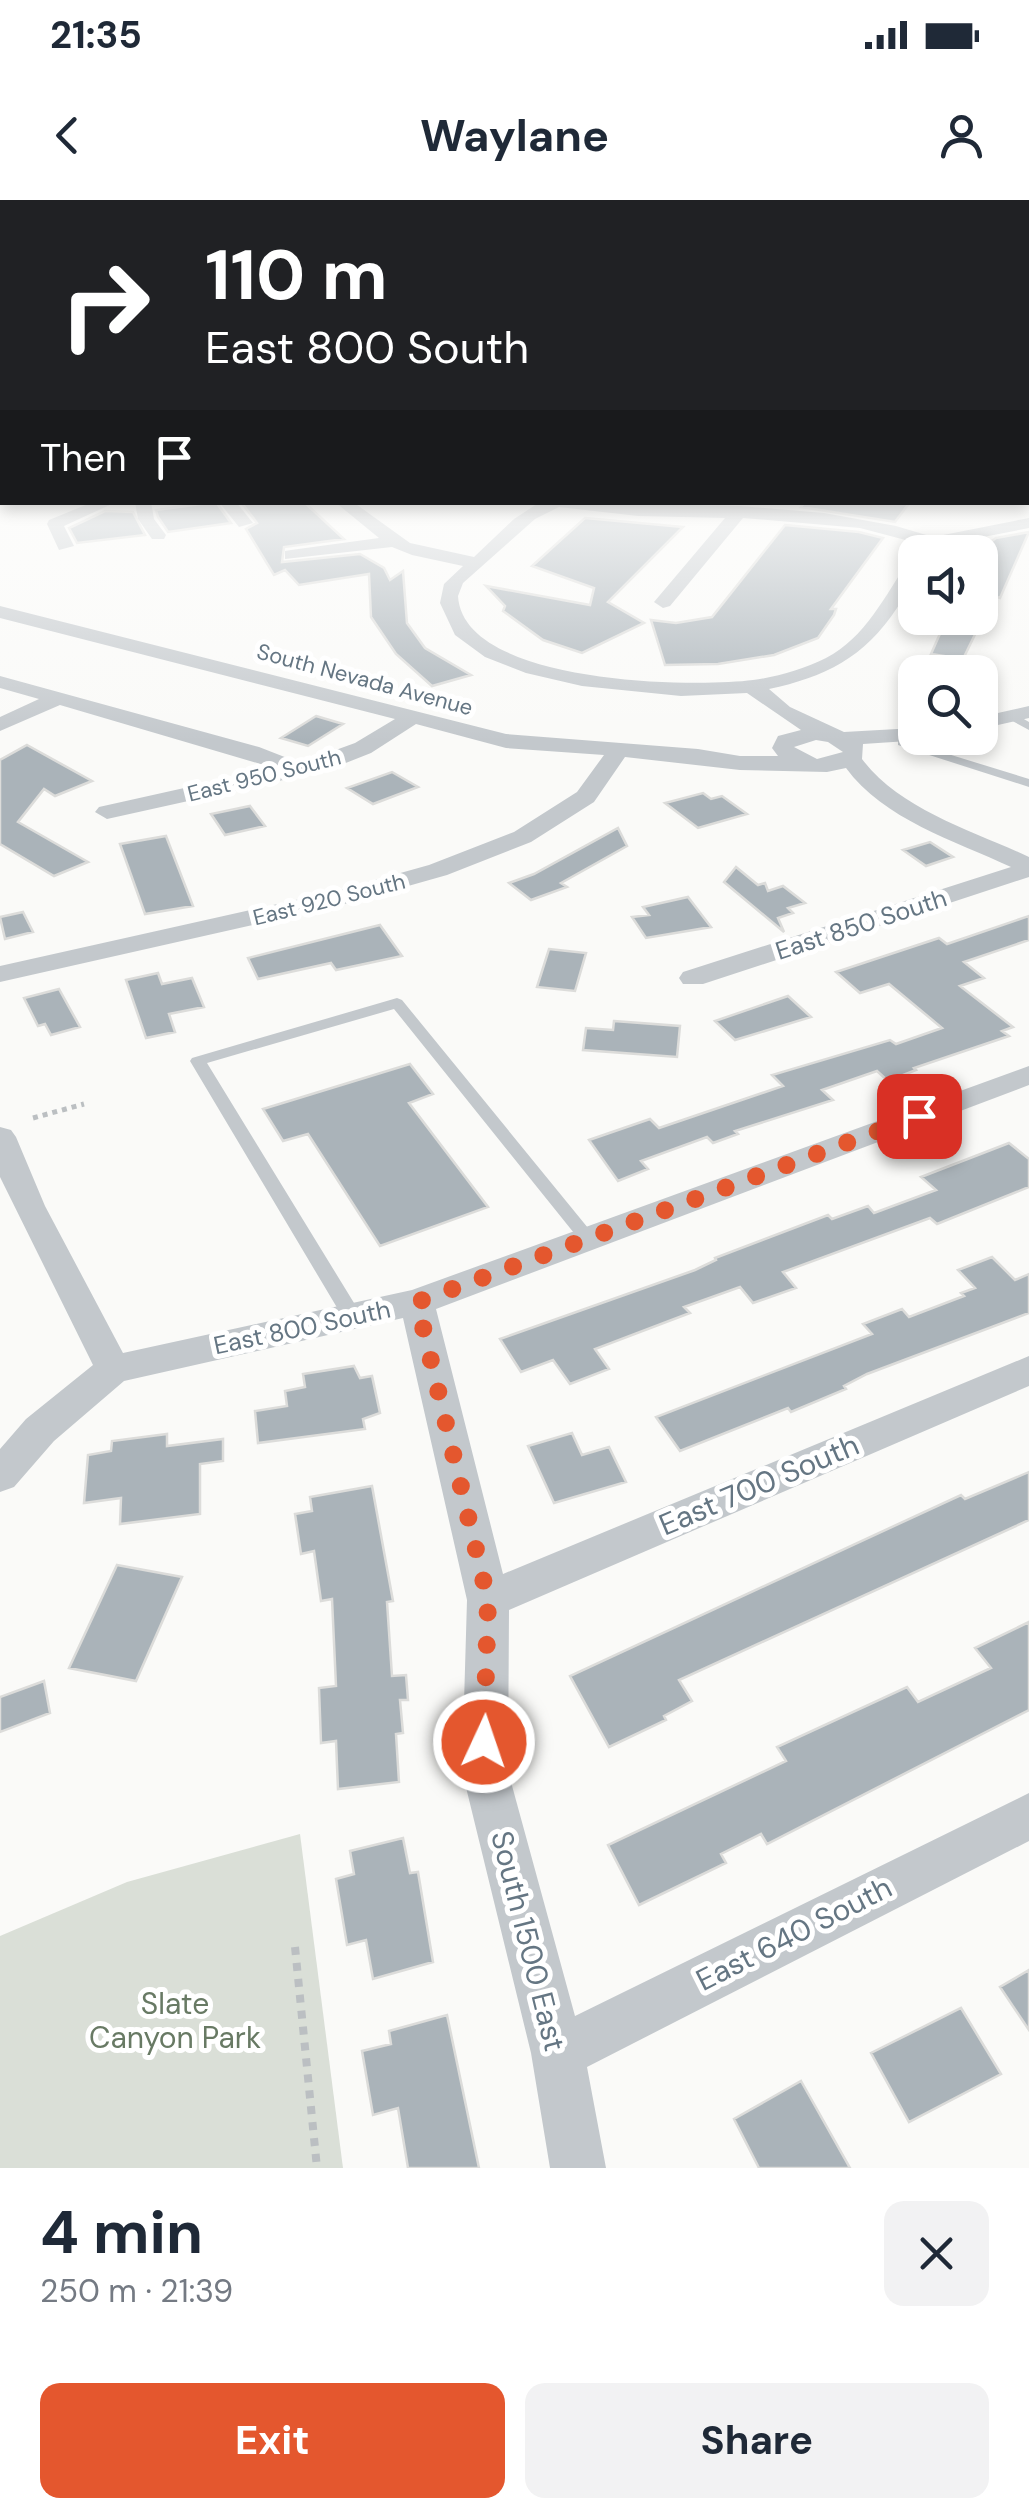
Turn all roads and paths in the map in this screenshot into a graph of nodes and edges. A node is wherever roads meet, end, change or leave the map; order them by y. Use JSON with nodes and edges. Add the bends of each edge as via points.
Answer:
{"nodes":[{"id":1,"x":438,"y":558,"type":"edge"},
{"id":2,"x":484,"y":558,"type":"edge"},
{"id":3,"x":700,"y":558,"type":"edge"},
{"id":4,"x":478,"y":563,"type":"junction"},
{"id":5,"x":898,"y":589,"type":"edge"},
{"id":6,"x":663,"y":602,"type":"dead end"},
{"id":7,"x":0,"y":612,"type":"edge"},
{"id":8,"x":0,"y":682,"type":"edge"},
{"id":9,"x":753,"y":686,"type":"junction"},
{"id":10,"x":58,"y":698,"type":"junction"},
{"id":11,"x":783,"y":711,"type":"junction"},
{"id":12,"x":412,"y":717,"type":"junction"},
{"id":13,"x":1023,"y":719,"type":"edge"},
{"id":14,"x":998,"y":721,"type":"edge"},
{"id":15,"x":0,"y":725,"type":"edge"},
{"id":16,"x":787,"y":741,"type":"junction"},
{"id":17,"x":898,"y":741,"type":"edge"},
{"id":18,"x":843,"y":747,"type":"junction"},
{"id":19,"x":619,"y":750,"type":"junction"},
{"id":20,"x":932,"y":755,"type":"edge"},
{"id":21,"x":724,"y":758,"type":"junction"},
{"id":22,"x":805,"y":763,"type":"junction"},
{"id":23,"x":299,"y":770,"type":"junction"},
{"id":24,"x":1029,"y":783,"type":"edge"},
{"id":25,"x":906,"y":806,"type":"junction"},
{"id":26,"x":106,"y":812,"type":"dead end"},
{"id":27,"x":1029,"y":868,"type":"edge"},
{"id":28,"x":0,"y":974,"type":"edge"},
{"id":29,"x":693,"y":978,"type":"dead end"},
{"id":30,"x":1029,"y":1075,"type":"edge"},
{"id":31,"x":84,"y":1104,"type":"dead end"},
{"id":32,"x":33,"y":1118,"type":"dead end"},
{"id":33,"x":0,"y":1137,"type":"edge"},
{"id":34,"x":588,"y":1238,"type":"junction"},
{"id":35,"x":417,"y":1302,"type":"junction"},
{"id":36,"x":352,"y":1316,"type":"junction"},
{"id":37,"x":113,"y":1368,"type":"junction"},
{"id":38,"x":1029,"y":1370,"type":"edge"},
{"id":39,"x":0,"y":1476,"type":"edge"},
{"id":40,"x":488,"y":1600,"type":"junction"},
{"id":41,"x":1029,"y":1816,"type":"edge"},
{"id":42,"x":295,"y":1947,"type":"dead end"},
{"id":43,"x":558,"y":2053,"type":"junction"},
{"id":44,"x":317,"y":2168,"type":"edge"},
{"id":45,"x":578,"y":2168,"type":"edge"}],
"edges":[{"from":1,"to":4,"type":"street"},
{"from":2,"to":4,"type":"street"},
{"from":3,"to":6,"type":"street"},
{"from":4,"to":9,"type":"street","via":[[452,582],[448,602],[474,642],[508,659],[605,684]]},
{"from":5,"to":9,"type":"street","via":[[862,641],[835,662]]},
{"from":7,"to":12,"type":"street","name":"South Nevada Avenue"},
{"from":8,"to":10,"type":"street"},
{"from":9,"to":11,"type":"street"},
{"from":10,"to":15,"type":"street"},
{"from":10,"to":23,"type":"street"},
{"from":11,"to":16,"type":"street","via":[[778,716]]},
{"from":11,"to":18,"type":"street"},
{"from":12,"to":19,"type":"street","name":"South Nevada Avenue","via":[[506,740]]},
{"from":12,"to":23,"type":"street","name":"East 950 South","via":[[363,748]]},
{"from":13,"to":14,"type":"street"},
{"from":16,"to":18,"type":"street"},
{"from":16,"to":21,"type":"street"},
{"from":16,"to":22,"type":"street","via":[[786,753]]},
{"from":17,"to":18,"type":"street"},
{"from":18,"to":22,"type":"street","name":"South Nevada Avenue","via":[[834,765]]},
{"from":18,"to":25,"type":"street","via":[[869,782]]},
{"from":19,"to":21,"type":"street","name":"South Nevada Avenue"},
{"from":19,"to":28,"type":"street","name":"East 920 South","via":[[612,771],[567,810],[444,869]]},
{"from":20,"to":24,"type":"lane"},
{"from":21,"to":22,"type":"street","name":"South Nevada Avenue"},
{"from":22,"to":25,"type":"street"},
{"from":23,"to":26,"type":"street","name":"East 950 South"},
{"from":25,"to":27,"type":"street"},
{"from":27,"to":29,"type":"street","name":"East 850 South"},
{"from":30,"to":34,"type":"street","name":"East 800 South"},
{"from":31,"to":32,"type":"path"},
{"from":33,"to":37,"type":"street","via":[[28,1206]]},
{"from":34,"to":35,"type":"street","name":"East 800 South"},
{"from":34,"to":36,"type":"lane","via":[[397,1003],[198,1061]]},
{"from":35,"to":36,"type":"street","name":"East 800 South"},
{"from":35,"to":40,"type":"street","name":"South 1500 East"},
{"from":36,"to":37,"type":"street","name":"East 800 South"},
{"from":37,"to":39,"type":"street","name":"East 800 South","via":[[40,1430]]},
{"from":38,"to":40,"type":"street","name":"East 700 South"},
{"from":40,"to":43,"type":"street","name":"South 1500 East","via":[[485,1771]]},
{"from":41,"to":43,"type":"street","name":"East 640 South"},
{"from":42,"to":44,"type":"path"},
{"from":43,"to":45,"type":"street","name":"South 1500 East"}]}
